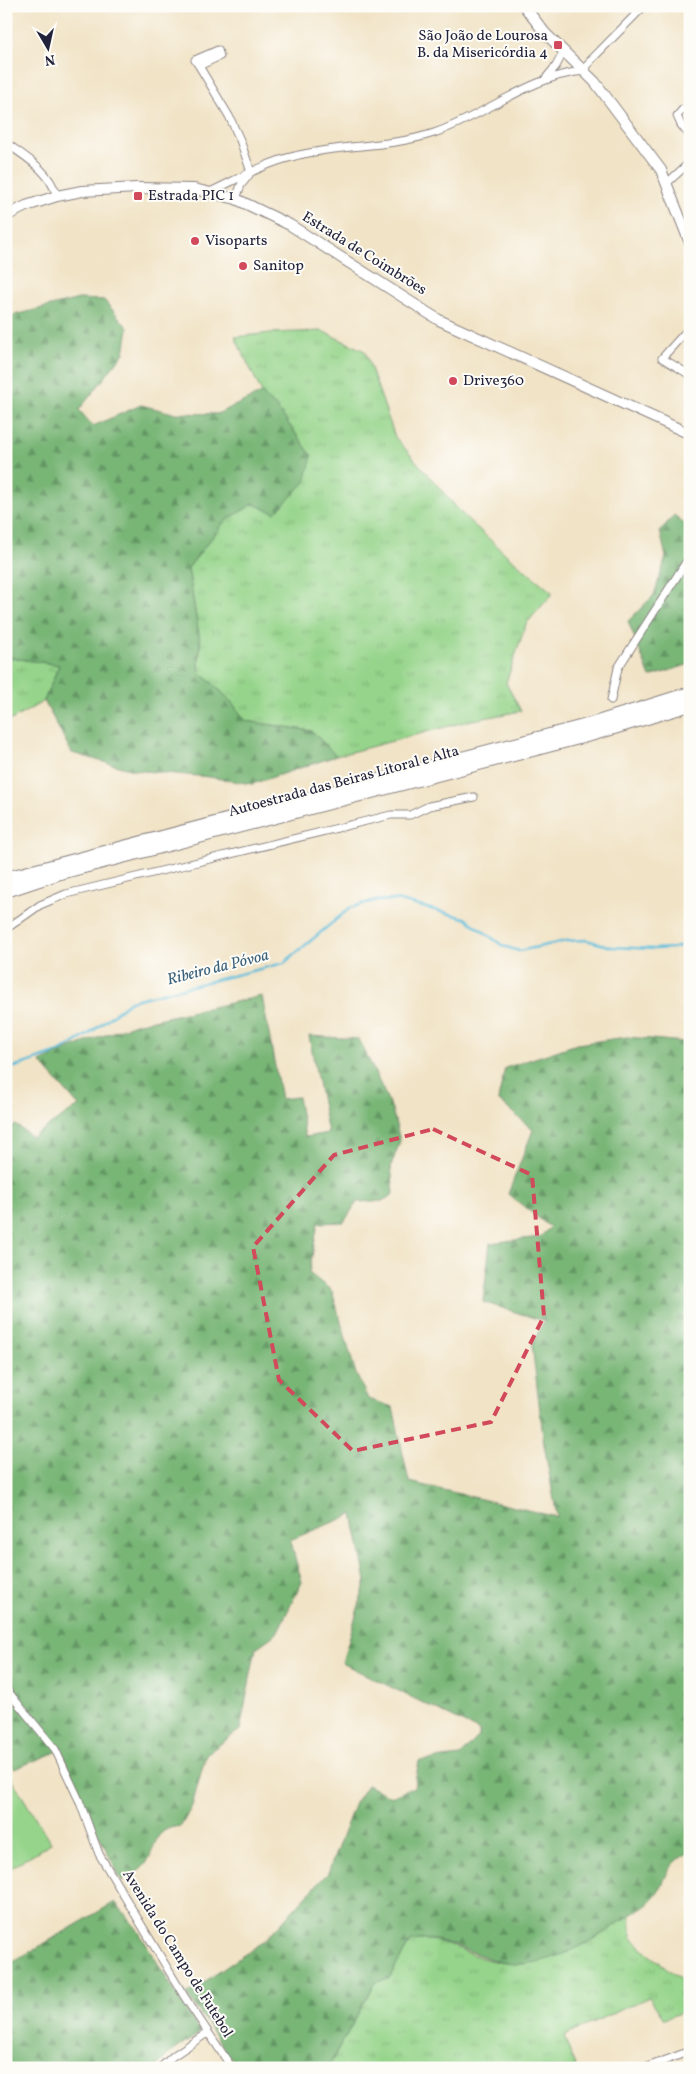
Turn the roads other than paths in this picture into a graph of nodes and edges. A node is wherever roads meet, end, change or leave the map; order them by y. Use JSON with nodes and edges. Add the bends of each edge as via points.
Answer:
{"nodes":[{"id":1,"x":524,"y":6,"type":"edge"},
{"id":2,"x":644,"y":6,"type":"edge"},
{"id":3,"x":564,"y":51,"type":"junction"},
{"id":4,"x":198,"y":66,"type":"dead end"},
{"id":5,"x":584,"y":71,"type":"junction"},
{"id":6,"x":544,"y":80,"type":"junction"},
{"id":7,"x":690,"y":107,"type":"edge"},
{"id":8,"x":690,"y":136,"type":"edge"},
{"id":9,"x":6,"y":143,"type":"edge"},
{"id":10,"x":690,"y":162,"type":"edge"},
{"id":11,"x":251,"y":172,"type":"junction"},
{"id":12,"x":667,"y":182,"type":"junction"},
{"id":13,"x":210,"y":192,"type":"junction"},
{"id":14,"x":57,"y":196,"type":"junction"},
{"id":15,"x":236,"y":199,"type":"junction"},
{"id":16,"x":6,"y":216,"type":"edge"},
{"id":17,"x":690,"y":243,"type":"edge"},
{"id":18,"x":690,"y":327,"type":"edge"},
{"id":19,"x":690,"y":375,"type":"edge"},
{"id":20,"x":690,"y":434,"type":"edge"},
{"id":21,"x":690,"y":556,"type":"edge"},
{"id":22,"x":690,"y":693,"type":"edge"},
{"id":23,"x":611,"y":700,"type":"dead end"},
{"id":24,"x":690,"y":705,"type":"edge"},
{"id":25,"x":474,"y":797,"type":"dead end"},
{"id":26,"x":6,"y":878,"type":"edge"},
{"id":27,"x":6,"y":891,"type":"edge"},
{"id":28,"x":6,"y":929,"type":"edge"},
{"id":29,"x":6,"y":1689,"type":"edge"},
{"id":30,"x":207,"y":2033,"type":"junction"},
{"id":31,"x":690,"y":2051,"type":"edge"},
{"id":32,"x":160,"y":2068,"type":"edge"},
{"id":33,"x":232,"y":2068,"type":"edge"},
{"id":34,"x":645,"y":2068,"type":"edge"}],
"edges":[{"from":1,"to":3,"type":"street"},
{"from":2,"to":5,"type":"street"},
{"from":3,"to":5,"type":"street"},
{"from":3,"to":6,"type":"street"},
{"from":4,"to":11,"type":"street","via":[[236,132]]},
{"from":5,"to":6,"type":"street","via":[[562,73]]},
{"from":5,"to":12,"type":"street","via":[[634,132]]},
{"from":6,"to":11,"type":"street","via":[[458,125],[429,135],[296,156]]},
{"from":7,"to":8,"type":"street","via":[[677,116]]},
{"from":9,"to":14,"type":"street","via":[[45,172]]},
{"from":10,"to":12,"type":"street"},
{"from":11,"to":13,"type":"street"},
{"from":11,"to":15,"type":"street"},
{"from":12,"to":17,"type":"street"},
{"from":13,"to":14,"type":"street","name":"Estrada de Coimbrões","via":[[185,188],[137,188]]},
{"from":13,"to":15,"type":"street","name":"Estrada de Coimbrões"},
{"from":14,"to":16,"type":"street","name":"Estrada de Coimbrões"},
{"from":15,"to":20,"type":"street","name":"Estrada de Coimbrões","via":[[290,225],[439,320]]},
{"from":18,"to":19,"type":"street","via":[[662,358]]},
{"from":21,"to":23,"type":"street","via":[[618,668]]},
{"from":22,"to":26,"type":"highway","name":"Autoestrada das Beiras Litoral e Alta","via":[[591,724]]},
{"from":24,"to":27,"type":"highway","name":"Autoestrada das Beiras Litoral e Alta","via":[[594,734],[57,874]]},
{"from":25,"to":28,"type":"street","via":[[429,806],[410,815],[391,815],[66,894],[40,905]]},
{"from":29,"to":30,"type":"street","name":"Avenida do Campo de Futebol","via":[[55,1749],[99,1854]]},
{"from":30,"to":32,"type":"street"},
{"from":30,"to":33,"type":"street","name":"Avenida do Campo de Futebol"},
{"from":31,"to":34,"type":"street"}]}
